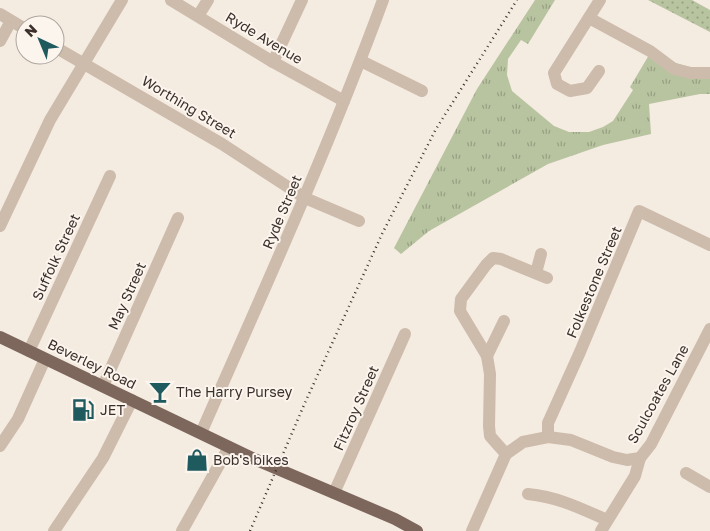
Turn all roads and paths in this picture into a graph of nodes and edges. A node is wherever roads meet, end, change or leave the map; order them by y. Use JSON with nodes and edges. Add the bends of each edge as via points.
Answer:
{"nodes":[{"id":1,"x":122,"y":0,"type":"edge"},
{"id":2,"x":171,"y":0,"type":"edge"},
{"id":3,"x":208,"y":0,"type":"edge"},
{"id":4,"x":302,"y":0,"type":"edge"},
{"id":5,"x":383,"y":0,"type":"edge"},
{"id":6,"x":600,"y":0,"type":"edge"},
{"id":7,"x":0,"y":14,"type":"edge"},
{"id":8,"x":198,"y":16,"type":"junction"},
{"id":9,"x":589,"y":18,"type":"junction"},
{"id":10,"x":12,"y":21,"type":"junction"},
{"id":11,"x":15,"y":23,"type":"edge"},
{"id":12,"x":0,"y":41,"type":"edge"},
{"id":13,"x":65,"y":53,"type":"edge"},
{"id":14,"x":361,"y":61,"type":"junction"},
{"id":15,"x":273,"y":62,"type":"junction"},
{"id":16,"x":84,"y":64,"type":"junction"},
{"id":17,"x":599,"y":71,"type":"dead end"},
{"id":18,"x":710,"y":73,"type":"edge"},
{"id":19,"x":422,"y":91,"type":"dead end"},
{"id":20,"x":344,"y":101,"type":"junction"},
{"id":21,"x":110,"y":176,"type":"dead end"},
{"id":22,"x":305,"y":198,"type":"junction"},
{"id":23,"x":178,"y":218,"type":"dead end"},
{"id":24,"x":358,"y":221,"type":"dead end"},
{"id":25,"x":0,"y":226,"type":"edge"},
{"id":26,"x":710,"y":245,"type":"edge"},
{"id":27,"x":541,"y":254,"type":"dead end"},
{"id":28,"x":504,"y":321,"type":"dead end"},
{"id":29,"x":710,"y":329,"type":"edge"},
{"id":30,"x":405,"y":334,"type":"dead end"},
{"id":31,"x":0,"y":337,"type":"edge"},
{"id":32,"x":29,"y":351,"type":"junction"},
{"id":33,"x":487,"y":356,"type":"junction"},
{"id":34,"x":45,"y":359,"type":"junction"},
{"id":35,"x":103,"y":386,"type":"junction"},
{"id":36,"x":132,"y":400,"type":"junction"},
{"id":37,"x":201,"y":433,"type":"junction"},
{"id":38,"x":548,"y":437,"type":"junction"},
{"id":39,"x":0,"y":446,"type":"edge"},
{"id":40,"x":229,"y":446,"type":"junction"},
{"id":41,"x":506,"y":454,"type":"junction"},
{"id":42,"x":640,"y":458,"type":"junction"},
{"id":43,"x":686,"y":473,"type":"dead end"},
{"id":44,"x":710,"y":485,"type":"edge"},
{"id":45,"x":334,"y":493,"type":"junction"},
{"id":46,"x":528,"y":494,"type":"dead end"},
{"id":47,"x":604,"y":526,"type":"edge"},
{"id":48,"x":54,"y":531,"type":"edge"},
{"id":49,"x":182,"y":531,"type":"edge"},
{"id":50,"x":417,"y":531,"type":"edge"},
{"id":51,"x":472,"y":531,"type":"edge"}],
"edges":[{"from":1,"to":16,"type":"street"},
{"from":2,"to":8,"type":"street","name":"Ryde Avenue"},
{"from":3,"to":8,"type":"street"},
{"from":4,"to":15,"type":"street"},
{"from":5,"to":14,"type":"street","name":"Ryde Street"},
{"from":6,"to":9,"type":"street"},
{"from":7,"to":10,"type":"street"},
{"from":8,"to":15,"type":"street","name":"Ryde Avenue"},
{"from":9,"to":17,"type":"street","via":[[554,73],[557,84],[570,91],[587,88]]},
{"from":9,"to":18,"type":"street","via":[[650,51],[674,69],[691,74]]},
{"from":10,"to":11,"type":"street"},
{"from":10,"to":12,"type":"street"},
{"from":13,"to":16,"type":"street","name":"Worthing Street"},
{"from":14,"to":19,"type":"street"},
{"from":14,"to":20,"type":"street","name":"Ryde Street"},
{"from":15,"to":20,"type":"street","name":"Ryde Avenue"},
{"from":16,"to":22,"type":"street","name":"Worthing Street","via":[[222,144]]},
{"from":16,"to":25,"type":"street","via":[[50,120]]},
{"from":20,"to":22,"type":"street","name":"Ryde Street"},
{"from":21,"to":32,"type":"street","name":"Suffolk Street"},
{"from":22,"to":24,"type":"street","name":"Worthing Street"},
{"from":22,"to":37,"type":"street","name":"Ryde Street"},
{"from":23,"to":35,"type":"street","name":"May Street"},
{"from":26,"to":38,"type":"street","name":"Folkestone Street","via":[[639,210],[548,423]]},
{"from":27,"to":33,"type":"street","via":[[542,275],[493,258],[461,299],[460,311]]},
{"from":28,"to":33,"type":"street"},
{"from":29,"to":42,"type":"street","name":"Sculcoates Lane","via":[[651,444]]},
{"from":30,"to":45,"type":"street","name":"Fitzroy Street"},
{"from":31,"to":32,"type":"main road","name":"Beverley Road"},
{"from":32,"to":34,"type":"main road","name":"Beverley Road"},
{"from":33,"to":41,"type":"street","via":[[490,374],[488,426],[490,436]]},
{"from":34,"to":35,"type":"main road","name":"Beverley Road"},
{"from":34,"to":39,"type":"street","via":[[18,419]]},
{"from":35,"to":36,"type":"main road","name":"Beverley Road"},
{"from":36,"to":37,"type":"main road","name":"Beverley Road"},
{"from":36,"to":48,"type":"street","via":[[103,458]]},
{"from":37,"to":40,"type":"main road","name":"Beverley Road"},
{"from":38,"to":41,"type":"street","name":"Sculcoates Lane","via":[[523,442]]},
{"from":38,"to":42,"type":"street","name":"Sculcoates Lane","via":[[571,440],[627,460]]},
{"from":40,"to":45,"type":"main road","name":"Beverley Road"},
{"from":40,"to":49,"type":"street"},
{"from":41,"to":51,"type":"street"},
{"from":42,"to":47,"type":"street","via":[[635,476]]},
{"from":43,"to":44,"type":"street"},
{"from":45,"to":50,"type":"main road","name":"Beverley Road"},
{"from":46,"to":47,"type":"street","via":[[565,501]]}]}
